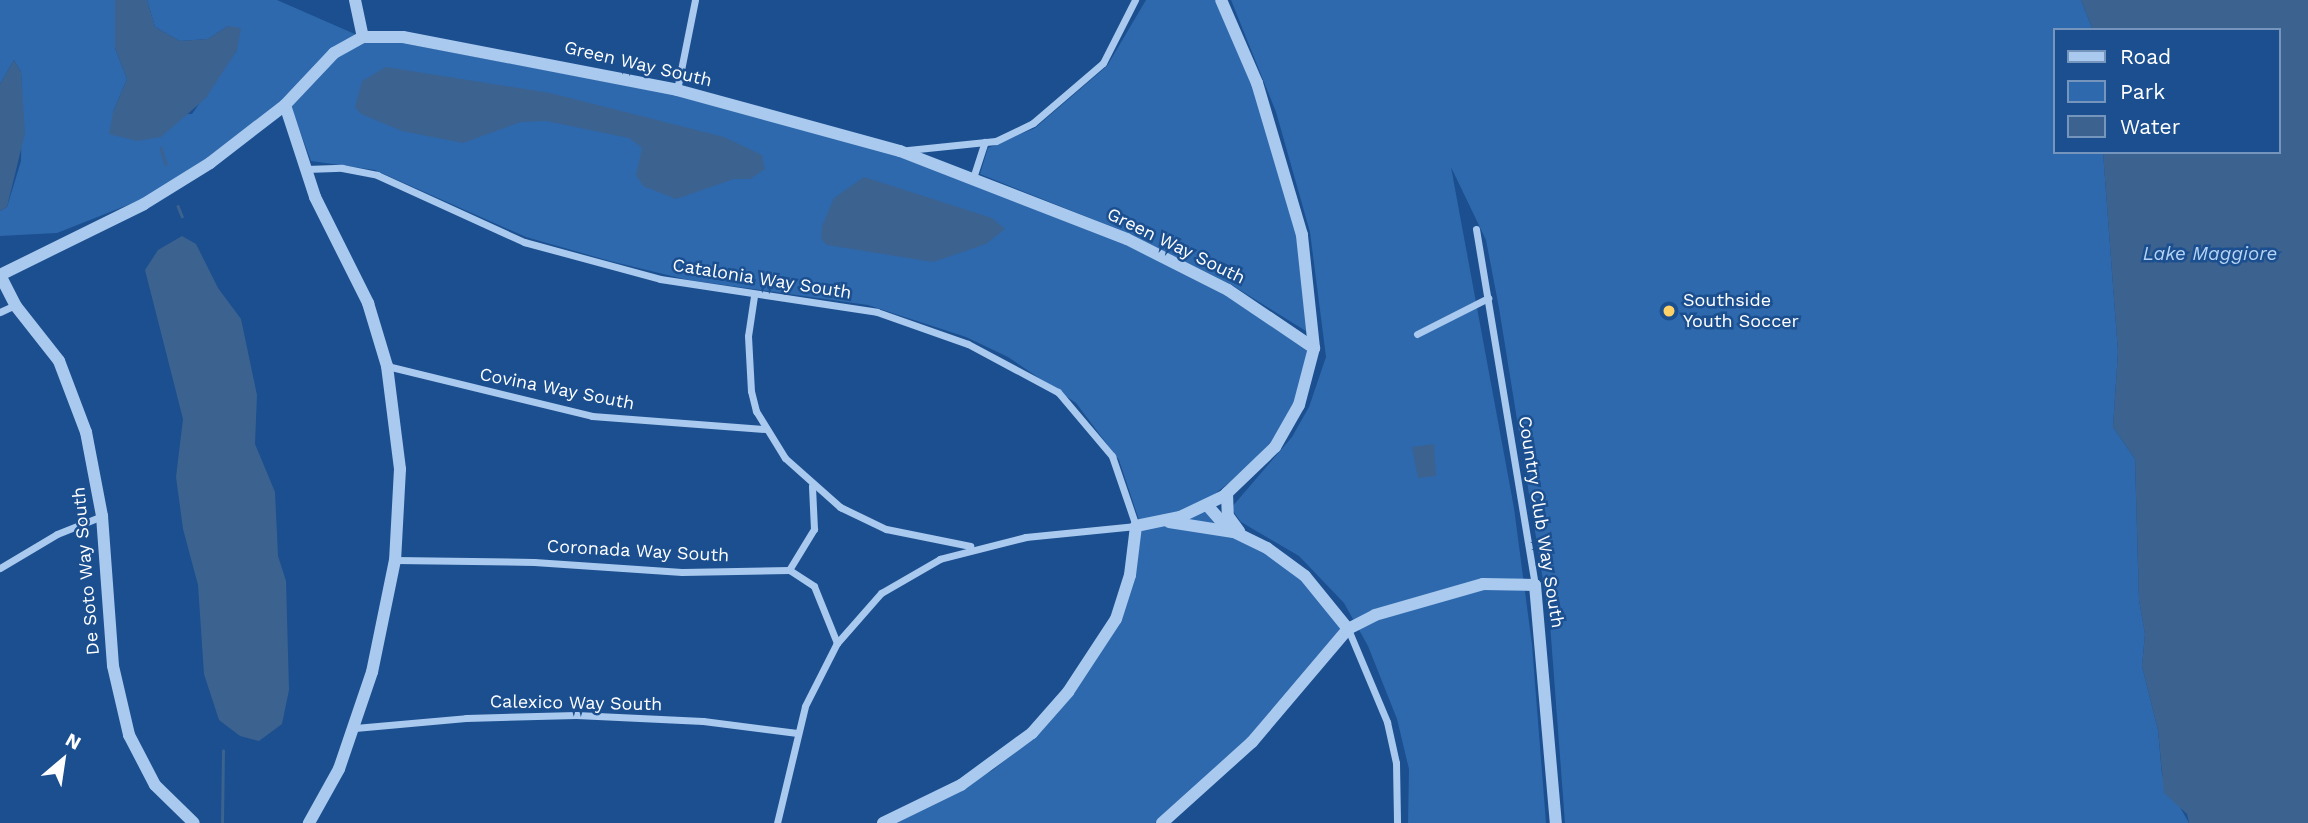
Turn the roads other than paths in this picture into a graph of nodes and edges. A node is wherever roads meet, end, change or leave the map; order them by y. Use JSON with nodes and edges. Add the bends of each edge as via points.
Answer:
{"nodes":[{"id":1,"x":355,"y":0,"type":"edge"},
{"id":2,"x":695,"y":0,"type":"edge"},
{"id":3,"x":1135,"y":0,"type":"edge"},
{"id":4,"x":1221,"y":0,"type":"edge"},
{"id":5,"x":363,"y":37,"type":"junction"},
{"id":6,"x":677,"y":90,"type":"junction"},
{"id":7,"x":285,"y":105,"type":"junction"},
{"id":8,"x":985,"y":142,"type":"junction"},
{"id":9,"x":900,"y":151,"type":"junction"},
{"id":10,"x":306,"y":169,"type":"junction"},
{"id":11,"x":973,"y":178,"type":"junction"},
{"id":12,"x":1476,"y":229,"type":"dead end"},
{"id":13,"x":1,"y":275,"type":"edge"},
{"id":14,"x":754,"y":296,"type":"junction"},
{"id":15,"x":1488,"y":298,"type":"junction"},
{"id":16,"x":15,"y":305,"type":"junction"},
{"id":17,"x":0,"y":312,"type":"edge"},
{"id":18,"x":1417,"y":334,"type":"dead end"},
{"id":19,"x":1314,"y":348,"type":"junction"},
{"id":20,"x":387,"y":366,"type":"junction"},
{"id":21,"x":766,"y":429,"type":"junction"},
{"id":22,"x":812,"y":486,"type":"junction"},
{"id":23,"x":1227,"y":493,"type":"junction"},
{"id":24,"x":1207,"y":505,"type":"junction"},
{"id":25,"x":102,"y":516,"type":"junction"},
{"id":26,"x":1165,"y":521,"type":"junction"},
{"id":27,"x":1136,"y":526,"type":"junction"},
{"id":28,"x":1237,"y":533,"type":"junction"},
{"id":29,"x":974,"y":547,"type":"junction"},
{"id":30,"x":394,"y":560,"type":"junction"},
{"id":31,"x":0,"y":568,"type":"edge"},
{"id":32,"x":789,"y":570,"type":"junction"},
{"id":33,"x":1535,"y":585,"type":"junction"},
{"id":34,"x":1348,"y":629,"type":"junction"},
{"id":35,"x":837,"y":643,"type":"junction"},
{"id":36,"x":355,"y":728,"type":"junction"},
{"id":37,"x":797,"y":733,"type":"junction"},
{"id":38,"x":194,"y":823,"type":"edge"},
{"id":39,"x":309,"y":823,"type":"edge"},
{"id":40,"x":777,"y":823,"type":"edge"},
{"id":41,"x":883,"y":823,"type":"edge"},
{"id":42,"x":1163,"y":823,"type":"edge"},
{"id":43,"x":1396,"y":823,"type":"edge"},
{"id":44,"x":1556,"y":823,"type":"edge"}],
"edges":[{"from":1,"to":5,"type":"street"},
{"from":2,"to":6,"type":"street"},
{"from":3,"to":8,"type":"street","name":"Green Way South","via":[[1103,64],[1071,95],[1033,123]]},
{"from":4,"to":19,"type":"street","via":[[1257,83],[1302,235]]},
{"from":5,"to":6,"type":"street","name":"Green Way South","via":[[403,37],[477,49]]},
{"from":5,"to":7,"type":"street","via":[[334,53]]},
{"from":6,"to":9,"type":"street","name":"Green Way South"},
{"from":7,"to":10,"type":"street"},
{"from":7,"to":13,"type":"street","via":[[210,163],[144,204]]},
{"from":8,"to":9,"type":"street","name":"Green Way South"},
{"from":8,"to":11,"type":"street"},
{"from":9,"to":11,"type":"street","name":"Green Way South"},
{"from":10,"to":14,"type":"street","name":"Catalonia Way South","via":[[342,168],[377,175],[524,242],[660,279]]},
{"from":10,"to":20,"type":"street","via":[[315,197],[346,251],[368,303]]},
{"from":11,"to":19,"type":"street","name":"Green Way South","via":[[1128,239],[1228,290]]},
{"from":12,"to":15,"type":"street","name":"Country Club Way South"},
{"from":13,"to":16,"type":"street","name":"De Soto Way South"},
{"from":14,"to":21,"type":"street","via":[[748,369],[756,411]]},
{"from":14,"to":27,"type":"street","name":"Catalonia Way South","via":[[877,312],[923,326],[1017,367],[1058,392],[1112,456]]},
{"from":15,"to":18,"type":"street"},
{"from":15,"to":33,"type":"street","name":"Country Club Way South"},
{"from":16,"to":17,"type":"street"},
{"from":16,"to":25,"type":"street","name":"De Soto Way South","via":[[59,361],[75,397]]},
{"from":19,"to":23,"type":"street","via":[[1312,369],[1290,423],[1257,466]]},
{"from":20,"to":21,"type":"street","name":"Covina Way South","via":[[592,415]]},
{"from":20,"to":30,"type":"street","via":[[400,469]]},
{"from":21,"to":22,"type":"street"},
{"from":22,"to":29,"type":"street","via":[[840,507],[886,529]]},
{"from":22,"to":32,"type":"street","via":[[814,529]]},
{"from":23,"to":24,"type":"street"},
{"from":23,"to":28,"type":"street","via":[[1228,516]]},
{"from":24,"to":26,"type":"street"},
{"from":24,"to":28,"type":"street"},
{"from":25,"to":31,"type":"street","via":[[57,534]]},
{"from":25,"to":38,"type":"street","name":"De Soto Way South","via":[[113,666],[129,735],[155,785]]},
{"from":26,"to":27,"type":"street"},
{"from":26,"to":28,"type":"street"},
{"from":27,"to":29,"type":"street"},
{"from":27,"to":41,"type":"street","via":[[1130,575],[1116,619],[1068,692],[1032,733],[995,762],[923,807]]},
{"from":28,"to":34,"type":"street","via":[[1305,576]]},
{"from":29,"to":35,"type":"street","via":[[908,574],[881,593]]},
{"from":30,"to":32,"type":"street","name":"Coronada Way South","via":[[534,562],[682,572]]},
{"from":30,"to":36,"type":"street","via":[[375,660]]},
{"from":32,"to":35,"type":"street","via":[[814,586]]},
{"from":33,"to":34,"type":"street","via":[[1483,584],[1375,615]]},
{"from":33,"to":44,"type":"street","name":"Country Club Way South"},
{"from":34,"to":42,"type":"street","via":[[1252,742]]},
{"from":34,"to":43,"type":"street","via":[[1387,722],[1396,763]]},
{"from":35,"to":37,"type":"street","via":[[813,686]]},
{"from":36,"to":37,"type":"street","name":"Calexico Way South","via":[[576,715],[703,721]]},
{"from":36,"to":39,"type":"street"},
{"from":37,"to":40,"type":"street"}]}
